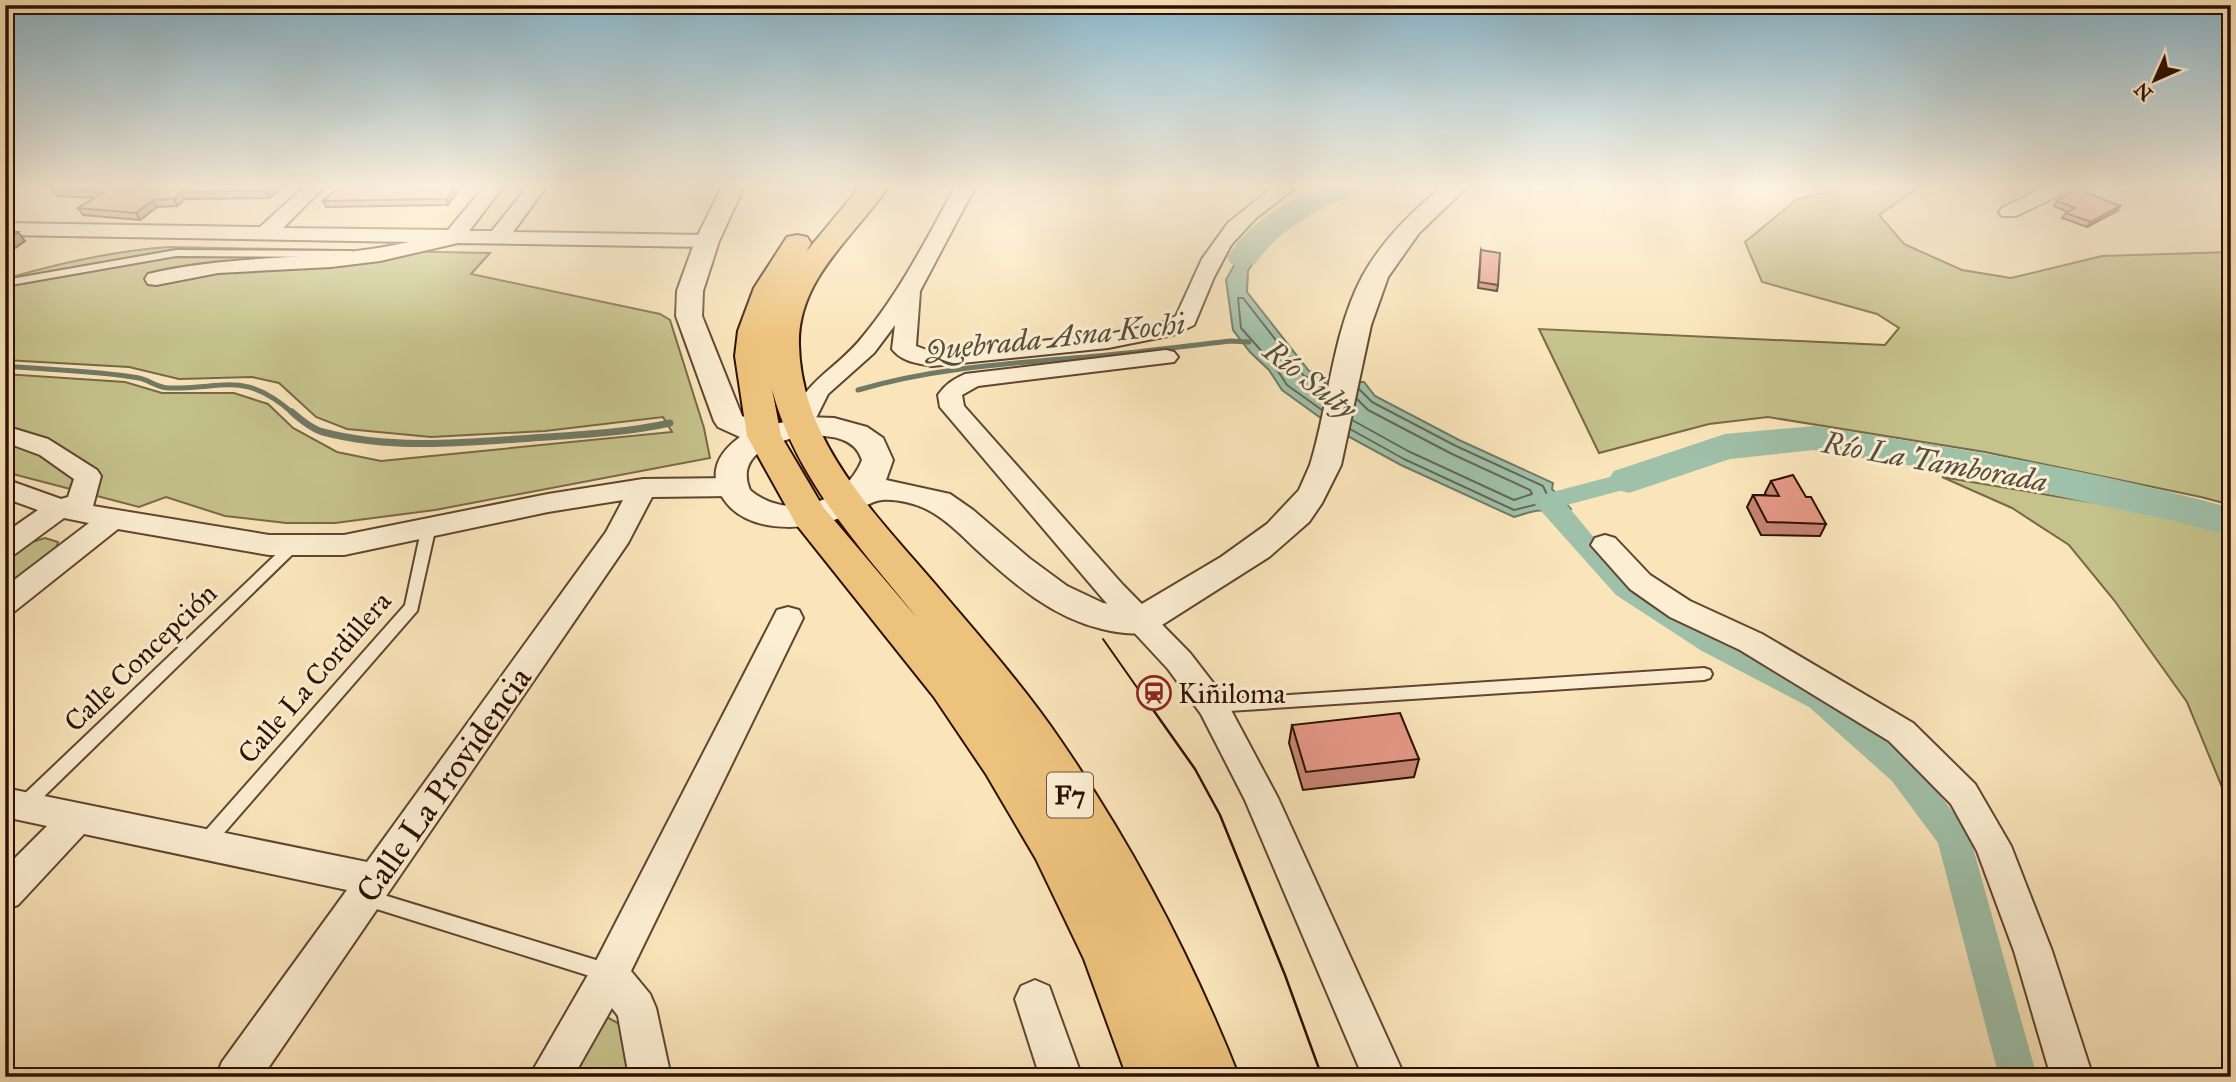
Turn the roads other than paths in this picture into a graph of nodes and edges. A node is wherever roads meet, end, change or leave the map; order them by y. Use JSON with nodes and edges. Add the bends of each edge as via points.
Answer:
{"nodes":[{"id":1,"x":429,"y":237,"type":"edge"},
{"id":2,"x":476,"y":237,"type":"edge"},
{"id":3,"x":524,"y":237,"type":"edge"},
{"id":4,"x":709,"y":237,"type":"edge"},
{"id":5,"x":802,"y":237,"type":"edge"},
{"id":6,"x":831,"y":237,"type":"edge"},
{"id":7,"x":938,"y":237,"type":"edge"},
{"id":8,"x":1225,"y":237,"type":"edge"},
{"id":9,"x":1403,"y":237,"type":"edge"},
{"id":10,"x":453,"y":238,"type":"junction"},
{"id":11,"x":707,"y":241,"type":"junction"},
{"id":12,"x":380,"y":255,"type":"junction"},
{"id":13,"x":156,"y":279,"type":"dead end"},
{"id":14,"x":5,"y":283,"type":"edge"},
{"id":15,"x":909,"y":291,"type":"junction"},
{"id":16,"x":1166,"y":357,"type":"dead end"},
{"id":17,"x":801,"y":425,"type":"junction"},
{"id":18,"x":5,"y":434,"type":"edge"},
{"id":19,"x":764,"y":436,"type":"junction"},
{"id":20,"x":732,"y":487,"type":"junction"},
{"id":21,"x":5,"y":488,"type":"edge"},
{"id":22,"x":642,"y":488,"type":"junction"},
{"id":23,"x":847,"y":502,"type":"junction"},
{"id":24,"x":59,"y":508,"type":"junction"},
{"id":25,"x":809,"y":515,"type":"junction"},
{"id":26,"x":113,"y":519,"type":"junction"},
{"id":27,"x":429,"y":526,"type":"junction"},
{"id":28,"x":294,"y":545,"type":"junction"},
{"id":29,"x":1605,"y":545,"type":"dead end"},
{"id":30,"x":5,"y":547,"type":"edge"},
{"id":31,"x":5,"y":603,"type":"edge"},
{"id":32,"x":788,"y":618,"type":"dead end"},
{"id":33,"x":1141,"y":621,"type":"junction"},
{"id":34,"x":1704,"y":674,"type":"dead end"},
{"id":35,"x":1213,"y":706,"type":"junction"},
{"id":36,"x":14,"y":804,"type":"edge"},
{"id":37,"x":77,"y":818,"type":"junction"},
{"id":38,"x":204,"y":845,"type":"junction"},
{"id":39,"x":369,"y":889,"type":"junction"},
{"id":40,"x":5,"y":893,"type":"edge"},
{"id":41,"x":610,"y":974,"type":"junction"},
{"id":42,"x":1035,"y":999,"type":"dead end"},
{"id":43,"x":237,"y":1077,"type":"edge"},
{"id":44,"x":550,"y":1077,"type":"edge"},
{"id":45,"x":650,"y":1077,"type":"edge"},
{"id":46,"x":1061,"y":1077,"type":"edge"},
{"id":47,"x":1155,"y":1077,"type":"edge"},
{"id":48,"x":1211,"y":1077,"type":"edge"},
{"id":49,"x":1384,"y":1077,"type":"edge"},
{"id":50,"x":2072,"y":1077,"type":"edge"}],
"edges":[{"from":1,"to":10,"type":"street"},
{"from":2,"to":10,"type":"street"},
{"from":3,"to":11,"type":"street"},
{"from":4,"to":11,"type":"street"},
{"from":5,"to":19,"type":"highway","number":"F7","via":[[769,288],[754,331],[751,356]]},
{"from":6,"to":17,"type":"highway","number":"F7","via":[[797,292],[785,325],[785,366]]},
{"from":7,"to":15,"type":"street"},
{"from":8,"to":15,"type":"street","via":[[1203,273],[1186,320],[1165,330],[1108,341],[932,359],[915,356],[904,349]]},
{"from":9,"to":33,"type":"street","via":[[1374,278],[1327,464],[1311,497],[1273,539]]},
{"from":10,"to":12,"type":"street"},
{"from":11,"to":19,"type":"street","via":[[690,290],[689,316],[729,421]]},
{"from":12,"to":13,"type":"street","via":[[218,267]]},
{"from":12,"to":14,"type":"lane","via":[[176,253]]},
{"from":15,"to":17,"type":"street","via":[[866,348],[818,387]]},
{"from":16,"to":33,"type":"street","via":[[973,379],[950,395],[952,407]]},
{"from":17,"to":19,"type":"street"},
{"from":17,"to":23,"type":"highway","number":"F7","via":[[810,447]]},
{"from":17,"to":23,"type":"street","via":[[846,429],[873,447],[878,460],[875,475]]},
{"from":18,"to":24,"type":"street","via":[[22,436],[59,454],[88,476],[80,504]]},
{"from":19,"to":20,"type":"street","via":[[743,449],[733,462]]},
{"from":19,"to":25,"type":"highway","number":"F7"},
{"from":20,"to":22,"type":"street"},
{"from":20,"to":25,"type":"street","via":[[742,501],[763,512]]},
{"from":21,"to":24,"type":"street"},
{"from":22,"to":27,"type":"street"},
{"from":22,"to":39,"type":"street","name":"Calle La Providencia","via":[[618,536]]},
{"from":23,"to":25,"type":"street"},
{"from":23,"to":33,"type":"street","via":[[878,490],[925,496],[955,511],[1006,558],[1082,611]]},
{"from":23,"to":48,"type":"highway","number":"F7","via":[[1047,756],[1121,881],[1186,1008]]},
{"from":24,"to":26,"type":"street"},
{"from":24,"to":30,"type":"street"},
{"from":25,"to":47,"type":"highway","number":"F7","via":[[949,685],[1002,761],[1053,844],[1108,954]]},
{"from":26,"to":28,"type":"street","via":[[269,545]]},
{"from":26,"to":31,"type":"street"},
{"from":27,"to":28,"type":"street","via":[[344,545]]},
{"from":27,"to":38,"type":"lane","name":"Calle La Cordillera","via":[[412,607]]},
{"from":28,"to":36,"type":"lane","name":"Calle Concepción"},
{"from":29,"to":50,"type":"street","via":[[1640,582],[1680,609],[1751,642],[1901,733],[1963,794],[1993,846]]},
{"from":32,"to":41,"type":"street"},
{"from":33,"to":35,"type":"street"},
{"from":34,"to":35,"type":"lane"},
{"from":35,"to":49,"type":"street","via":[[1266,810]]},
{"from":36,"to":37,"type":"street"},
{"from":37,"to":38,"type":"street"},
{"from":37,"to":40,"type":"street"},
{"from":38,"to":39,"type":"street"},
{"from":39,"to":41,"type":"lane"},
{"from":39,"to":43,"type":"street","name":"Calle La Providencia"},
{"from":41,"to":44,"type":"street"},
{"from":41,"to":45,"type":"street","via":[[636,1008]]},
{"from":42,"to":46,"type":"street"}]}
